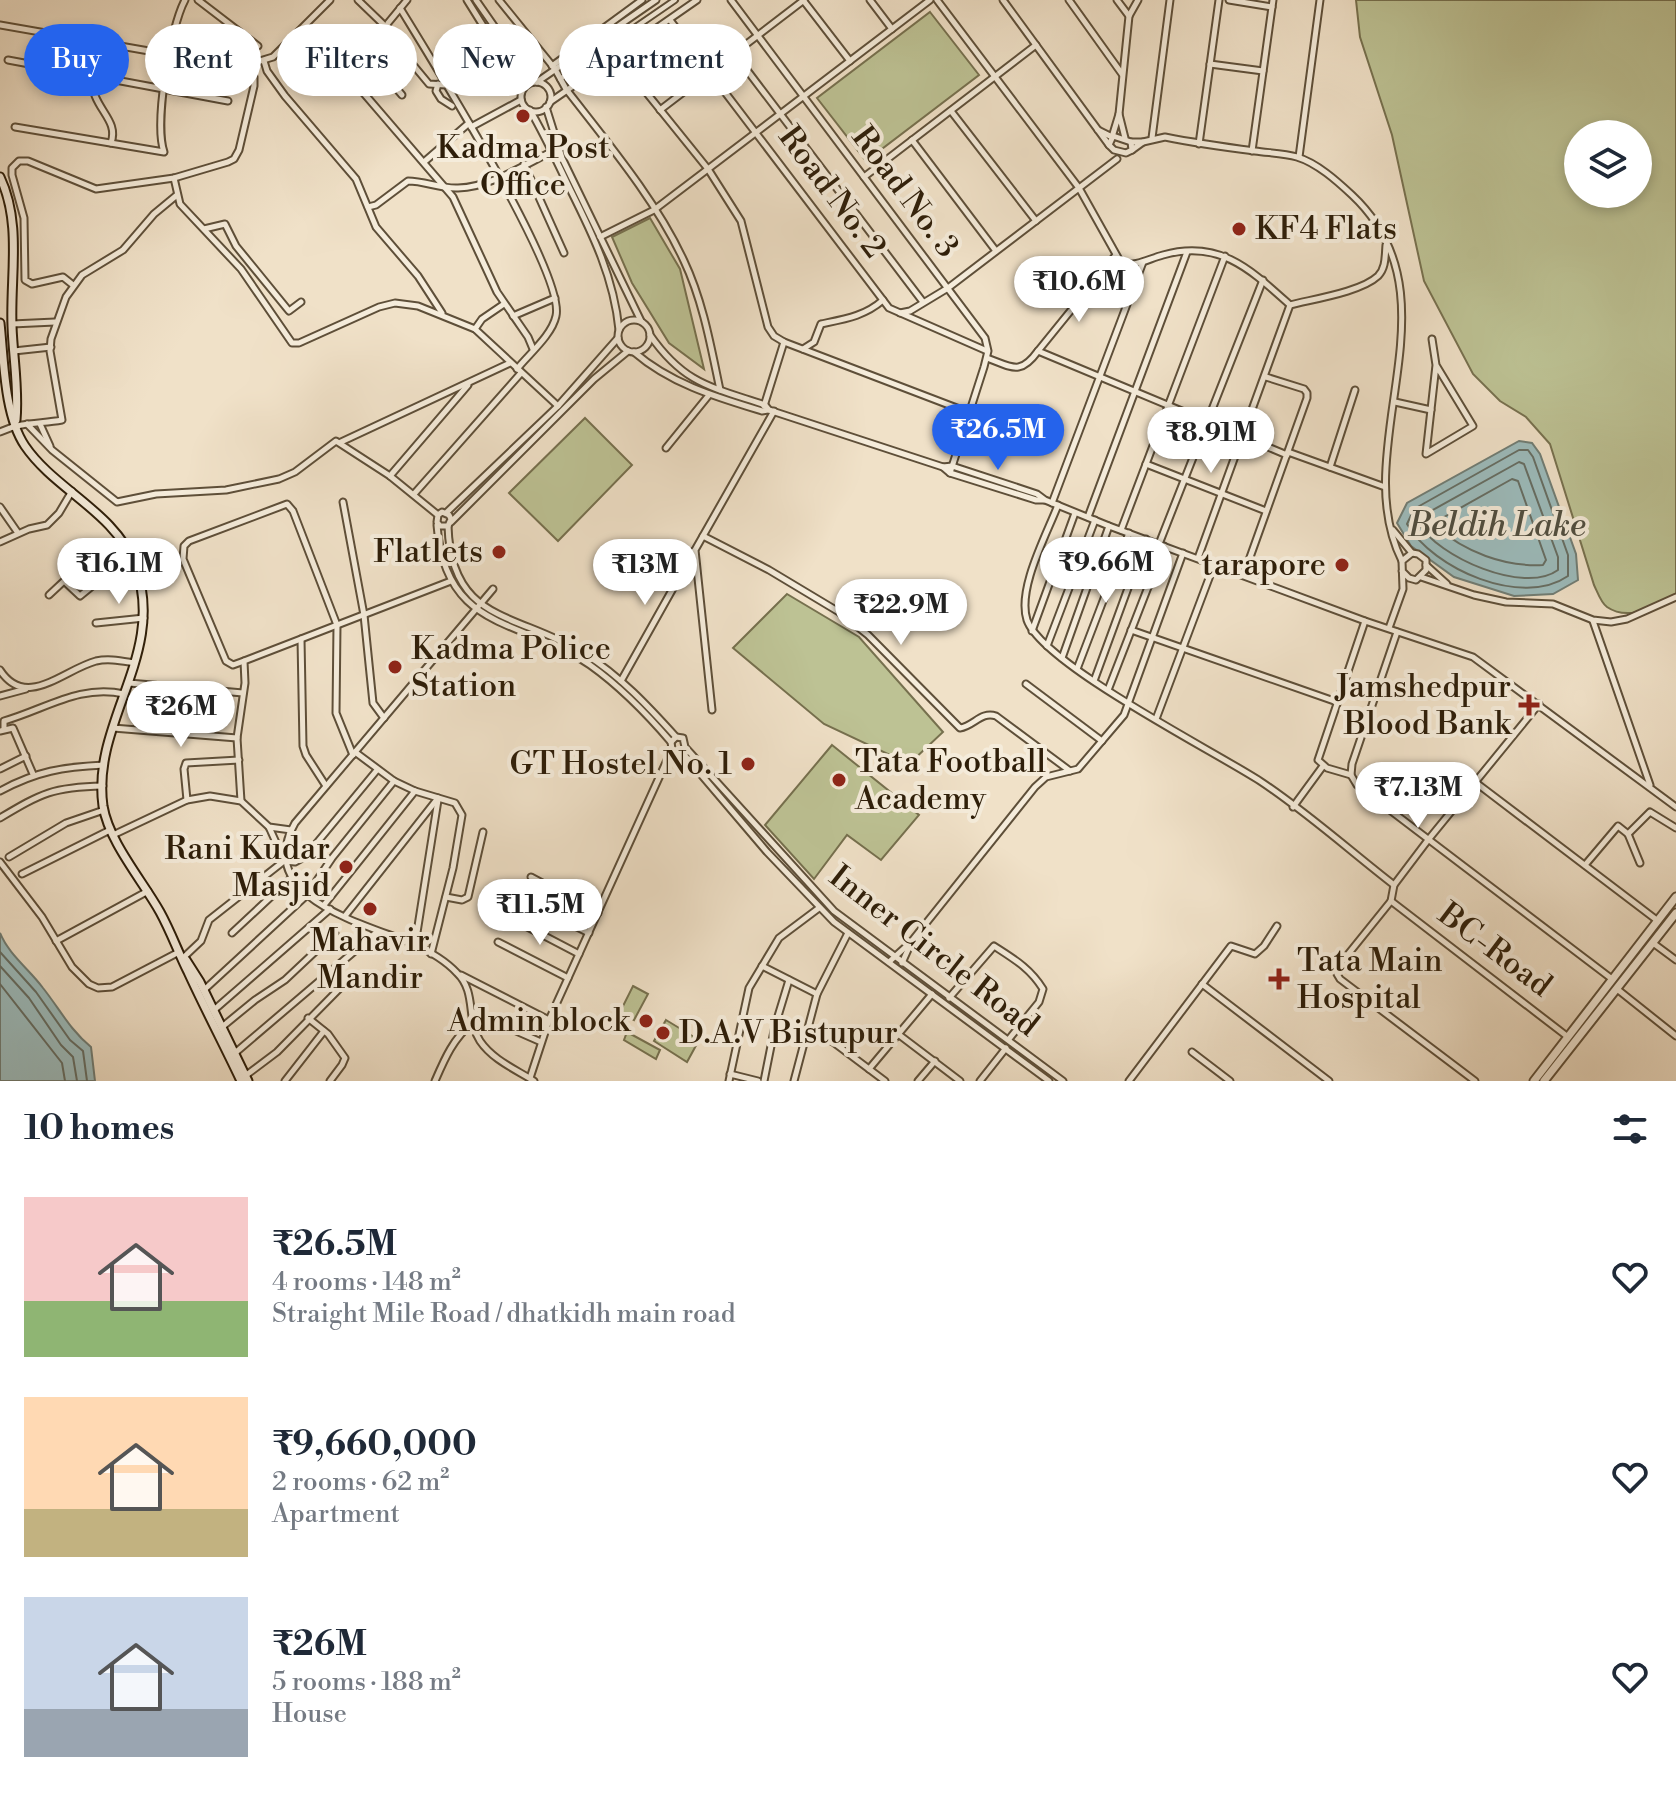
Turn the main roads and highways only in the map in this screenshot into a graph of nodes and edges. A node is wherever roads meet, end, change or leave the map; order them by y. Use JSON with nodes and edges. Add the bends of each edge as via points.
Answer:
{"nodes":[{"id":1,"x":0,"y":177,"type":"edge"},
{"id":2,"x":0,"y":323,"type":"edge"},
{"id":3,"x":3,"y":373,"type":"edge"},
{"id":4,"x":16,"y":422,"type":"junction"},
{"id":5,"x":1676,"y":897,"type":"edge"},
{"id":6,"x":1676,"y":913,"type":"edge"},
{"id":7,"x":182,"y":954,"type":"junction"},
{"id":8,"x":245,"y":1079,"type":"edge"},
{"id":9,"x":1534,"y":1081,"type":"edge"},
{"id":10,"x":1544,"y":1081,"type":"edge"}],
"edges":[{"from":1,"to":4,"type":"main road","via":[[13,226]]},
{"from":2,"to":3,"type":"main road"},
{"from":3,"to":4,"type":"main road"},
{"from":4,"to":7,"type":"main road","via":[[28,450],[105,521],[130,555],[140,582],[144,630],[113,728],[104,810]]},
{"from":5,"to":9,"type":"main road"},
{"from":6,"to":10,"type":"main road"},
{"from":7,"to":8,"type":"main road"},
{"from":7,"to":8,"type":"main road"}]}
